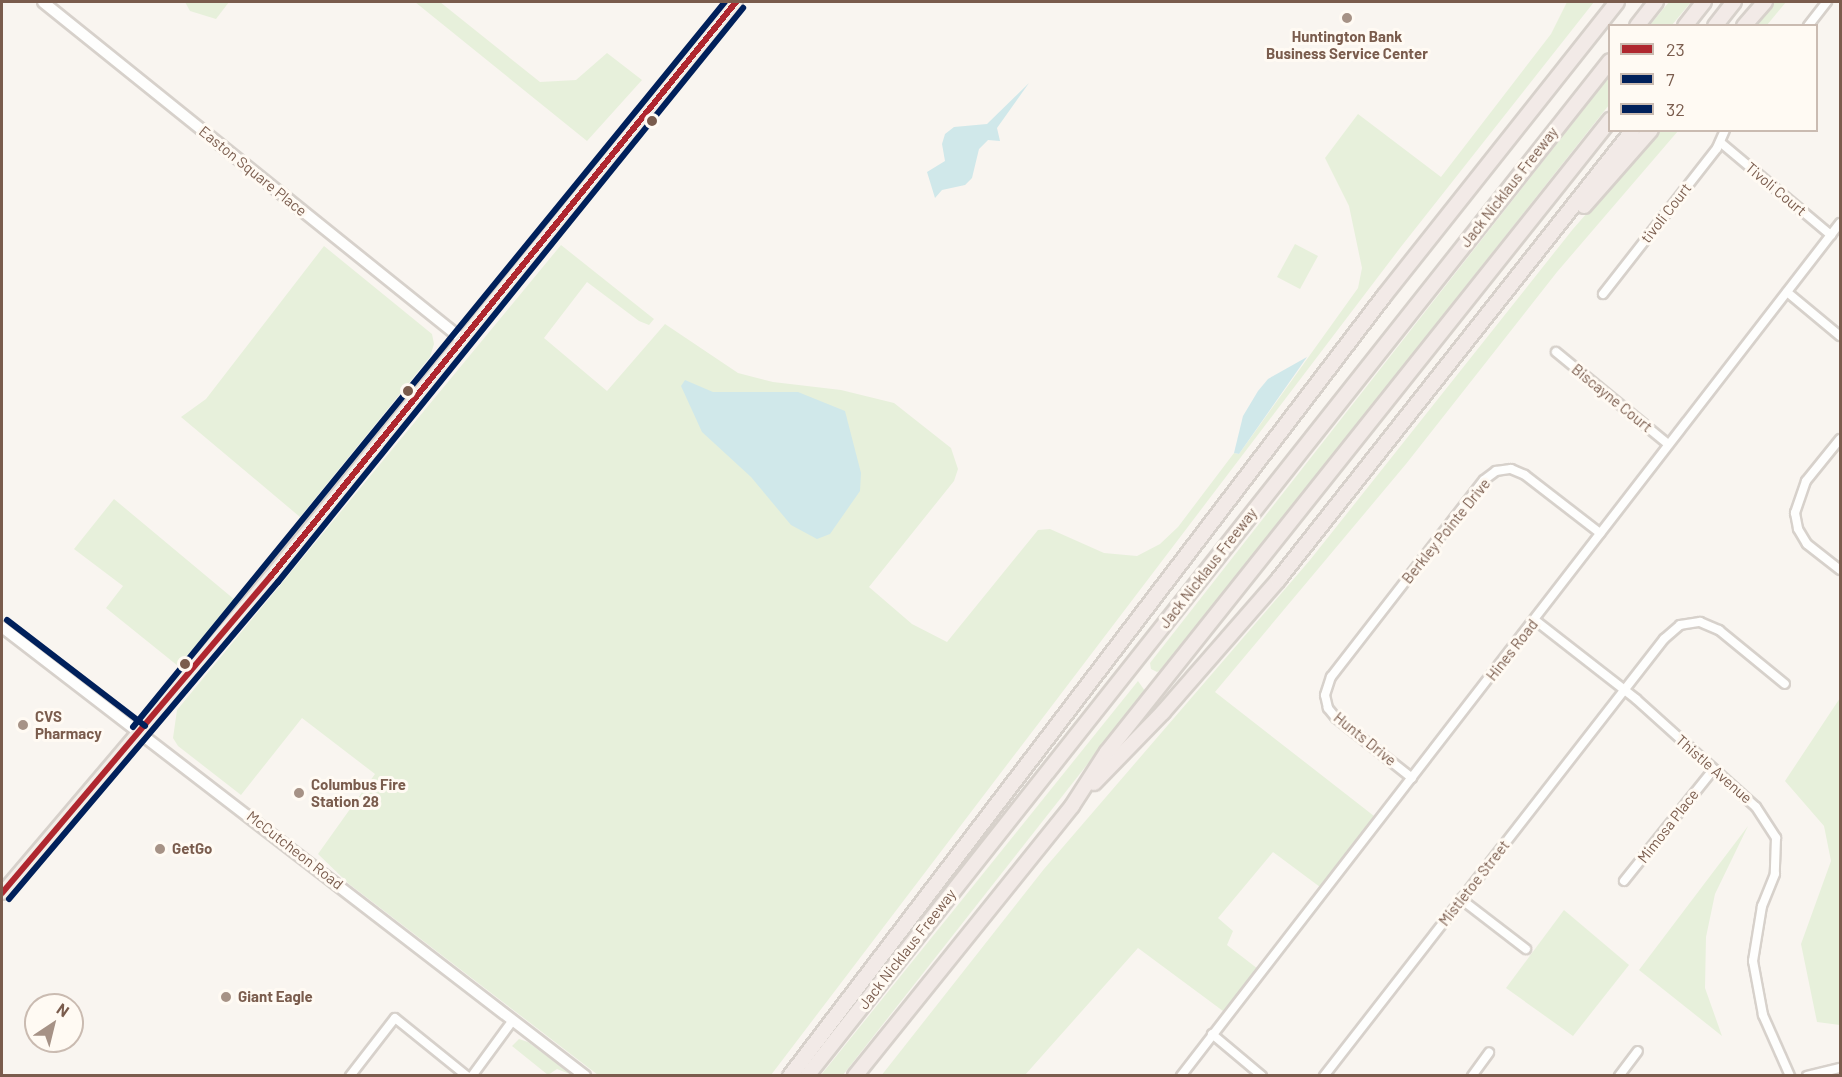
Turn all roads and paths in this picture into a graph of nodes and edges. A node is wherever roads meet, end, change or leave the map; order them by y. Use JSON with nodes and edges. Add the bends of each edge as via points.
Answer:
{"nodes":[{"id":1,"x":43,"y":2,"type":"edge"},
{"id":2,"x":736,"y":2,"type":"edge"},
{"id":3,"x":1610,"y":2,"type":"edge"},
{"id":4,"x":1617,"y":2,"type":"edge"},
{"id":5,"x":1656,"y":2,"type":"edge"},
{"id":6,"x":1704,"y":2,"type":"edge"},
{"id":7,"x":1734,"y":2,"type":"edge"},
{"id":8,"x":1765,"y":2,"type":"edge"},
{"id":9,"x":1827,"y":2,"type":"edge"},
{"id":10,"x":1639,"y":24,"type":"edge"},
{"id":11,"x":1686,"y":24,"type":"edge"},
{"id":12,"x":1717,"y":24,"type":"edge"},
{"id":13,"x":1746,"y":24,"type":"edge"},
{"id":14,"x":1810,"y":24,"type":"edge"},
{"id":15,"x":1608,"y":64,"type":"edge"},
{"id":16,"x":1608,"y":123,"type":"edge"},
{"id":17,"x":1631,"y":132,"type":"edge"},
{"id":18,"x":1649,"y":132,"type":"edge"},
{"id":19,"x":1724,"y":132,"type":"edge"},
{"id":20,"x":1720,"y":142,"type":"junction"},
{"id":21,"x":1840,"y":223,"type":"edge"},
{"id":22,"x":1831,"y":235,"type":"junction"},
{"id":23,"x":1517,"y":278,"type":"junction"},
{"id":24,"x":1787,"y":292,"type":"junction"},
{"id":25,"x":1604,"y":294,"type":"dead end"},
{"id":26,"x":1384,"y":296,"type":"junction"},
{"id":27,"x":1840,"y":336,"type":"edge"},
{"id":28,"x":464,"y":340,"type":"junction"},
{"id":29,"x":1556,"y":352,"type":"dead end"},
{"id":30,"x":1840,"y":439,"type":"edge"},
{"id":31,"x":1668,"y":444,"type":"junction"},
{"id":32,"x":1600,"y":533,"type":"junction"},
{"id":33,"x":1840,"y":570,"type":"edge"},
{"id":34,"x":1535,"y":620,"type":"junction"},
{"id":35,"x":2,"y":627,"type":"edge"},
{"id":36,"x":1785,"y":684,"type":"dead end"},
{"id":37,"x":1624,"y":690,"type":"junction"},
{"id":38,"x":1325,"y":695,"type":"joint"},
{"id":39,"x":140,"y":733,"type":"junction"},
{"id":40,"x":1712,"y":771,"type":"junction"},
{"id":41,"x":1412,"y":778,"type":"junction"},
{"id":42,"x":1072,"y":806,"type":"junction"},
{"id":43,"x":1624,"y":881,"type":"dead end"},
{"id":44,"x":2,"y":893,"type":"edge"},
{"id":45,"x":1461,"y":899,"type":"junction"},
{"id":46,"x":1526,"y":949,"type":"dead end"},
{"id":47,"x":513,"y":1020,"type":"junction"},
{"id":48,"x":1212,"y":1034,"type":"junction"},
{"id":49,"x":1638,"y":1051,"type":"dead end"},
{"id":50,"x":1489,"y":1053,"type":"dead end"},
{"id":51,"x":1840,"y":1068,"type":"edge"},
{"id":52,"x":350,"y":1076,"type":"edge"},
{"id":53,"x":467,"y":1076,"type":"edge"},
{"id":54,"x":472,"y":1076,"type":"edge"},
{"id":55,"x":585,"y":1076,"type":"edge"},
{"id":56,"x":790,"y":1076,"type":"edge"},
{"id":57,"x":807,"y":1076,"type":"edge"},
{"id":58,"x":855,"y":1076,"type":"edge"},
{"id":59,"x":1181,"y":1076,"type":"edge"},
{"id":60,"x":1262,"y":1076,"type":"edge"},
{"id":61,"x":1324,"y":1076,"type":"edge"},
{"id":62,"x":1472,"y":1076,"type":"edge"},
{"id":63,"x":1620,"y":1076,"type":"edge"},
{"id":64,"x":1790,"y":1076,"type":"edge"},
{"id":65,"x":1807,"y":1076,"type":"edge"}],
"edges":[{"from":1,"to":28,"type":"main road","name":"Easton Square Place"},
{"from":2,"to":28,"type":"main road"},
{"from":3,"to":26,"type":"highway"},
{"from":4,"to":26,"type":"highway"},
{"from":5,"to":10,"type":"highway"},
{"from":6,"to":11,"type":"highway"},
{"from":7,"to":12,"type":"highway"},
{"from":8,"to":13,"type":"highway"},
{"from":9,"to":14,"type":"street"},
{"from":15,"to":57,"type":"highway","name":"Jack Nicklaus Freeway"},
{"from":16,"to":42,"type":"highway","via":[[1114,744]]},
{"from":17,"to":23,"type":"highway"},
{"from":18,"to":23,"type":"highway"},
{"from":19,"to":20,"type":"street","name":"tivoli Court"},
{"from":20,"to":22,"type":"street","name":"Tivoli Court"},
{"from":20,"to":25,"type":"street","name":"tivoli Court"},
{"from":21,"to":22,"type":"street","name":"Hines Road"},
{"from":22,"to":24,"type":"street","name":"Hines Road"},
{"from":23,"to":42,"type":"highway","via":[[1278,580],[1163,712]]},
{"from":24,"to":27,"type":"street"},
{"from":24,"to":31,"type":"street","name":"Hines Road"},
{"from":26,"to":56,"type":"highway"},
{"from":28,"to":39,"type":"main road"},
{"from":29,"to":31,"type":"street","name":"Biscayne Court"},
{"from":30,"to":33,"type":"street","via":[[1806,481],[1795,513],[1807,544]]},
{"from":31,"to":32,"type":"street","name":"Hines Road"},
{"from":32,"to":34,"type":"street","name":"Hines Road"},
{"from":32,"to":38,"type":"street","name":"Berkley Pointe Drive","via":[[1525,475],[1511,469],[1496,471],[1484,480],[1331,677]]},
{"from":34,"to":37,"type":"street","name":"Thistle Avenue"},
{"from":34,"to":41,"type":"street","name":"Hines Road"},
{"from":35,"to":39,"type":"main road","name":"McCutcheon Road"},
{"from":36,"to":37,"type":"street","name":"Mistletoe Street","via":[[1719,630],[1700,622],[1680,625],[1664,639]]},
{"from":37,"to":40,"type":"street","name":"Thistle Avenue"},
{"from":37,"to":45,"type":"street","name":"Mistletoe Street"},
{"from":38,"to":41,"type":"street","name":"Hunts Drive","via":[[1336,718]]},
{"from":39,"to":44,"type":"main road"},
{"from":39,"to":47,"type":"main road","name":"McCutcheon Road"},
{"from":40,"to":43,"type":"street","name":"Mimosa Place"},
{"from":40,"to":64,"type":"street","name":"Thistle Avenue","via":[[1756,807],[1776,838],[1775,874],[1762,906],[1753,960],[1763,1015]]},
{"from":41,"to":48,"type":"street","name":"Hines Road"},
{"from":42,"to":58,"type":"highway"},
{"from":45,"to":46,"type":"street"},
{"from":45,"to":61,"type":"street","name":"Mistletoe Street"},
{"from":47,"to":54,"type":"street"},
{"from":47,"to":55,"type":"main road","name":"McCutcheon Road"},
{"from":48,"to":59,"type":"street","name":"Hines Road"},
{"from":48,"to":60,"type":"street"},
{"from":49,"to":63,"type":"street"},
{"from":50,"to":62,"type":"street"},
{"from":51,"to":65,"type":"street"},
{"from":52,"to":53,"type":"street","via":[[395,1018]]}]}
